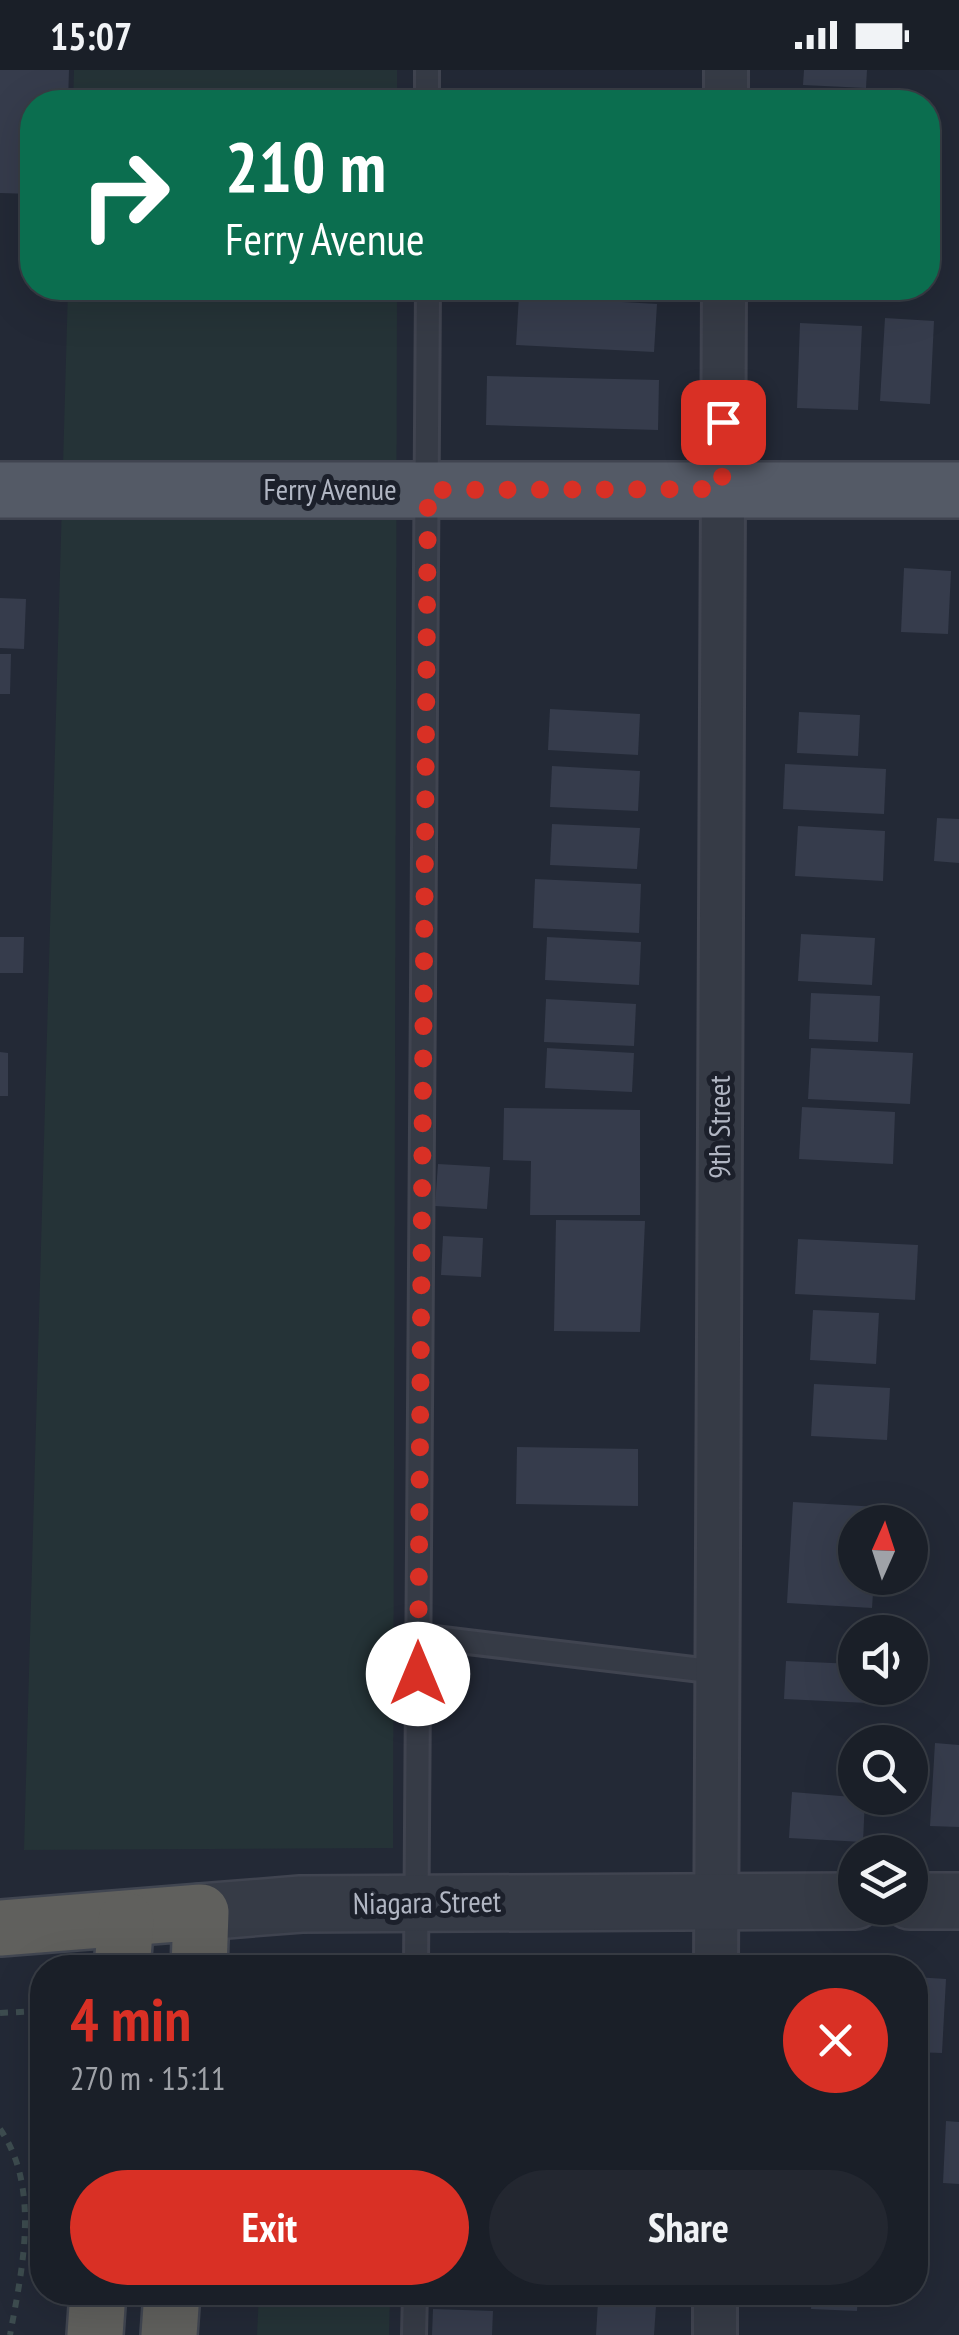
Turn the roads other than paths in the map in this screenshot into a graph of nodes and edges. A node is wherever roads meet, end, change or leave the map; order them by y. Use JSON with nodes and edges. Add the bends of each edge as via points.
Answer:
{"nodes":[{"id":1,"x":428,"y":300,"type":"edge"},
{"id":2,"x":724,"y":300,"type":"edge"},
{"id":3,"x":722,"y":489,"type":"junction"},
{"id":4,"x":0,"y":490,"type":"edge"},
{"id":5,"x":428,"y":490,"type":"junction"},
{"id":6,"x":959,"y":490,"type":"edge"},
{"id":7,"x":418,"y":1636,"type":"junction"},
{"id":8,"x":718,"y":1672,"type":"junction"},
{"id":9,"x":716,"y":1900,"type":"junction"},
{"id":10,"x":838,"y":1901,"type":"edge"},
{"id":11,"x":928,"y":1901,"type":"edge"},
{"id":12,"x":959,"y":1901,"type":"edge"},
{"id":13,"x":416,"y":1902,"type":"junction"},
{"id":14,"x":200,"y":1912,"type":"junction"},
{"id":15,"x":0,"y":1928,"type":"edge"},
{"id":16,"x":124,"y":1944,"type":"edge"},
{"id":17,"x":198,"y":1955,"type":"edge"},
{"id":18,"x":416,"y":1955,"type":"edge"},
{"id":19,"x":716,"y":1955,"type":"edge"},
{"id":20,"x":97,"y":2305,"type":"edge"},
{"id":21,"x":171,"y":2305,"type":"edge"},
{"id":22,"x":414,"y":2305,"type":"edge"},
{"id":23,"x":715,"y":2305,"type":"edge"},
{"id":24,"x":95,"y":2335,"type":"edge"},
{"id":25,"x":169,"y":2335,"type":"edge"},
{"id":26,"x":414,"y":2335,"type":"edge"},
{"id":27,"x":714,"y":2335,"type":"edge"}],
"edges":[{"from":1,"to":5,"type":"lane"},
{"from":2,"to":3,"type":"street","name":"9th Street"},
{"from":3,"to":5,"type":"main road","name":"Ferry Avenue"},
{"from":3,"to":6,"type":"main road","name":"Ferry Avenue"},
{"from":3,"to":8,"type":"street","name":"9th Street"},
{"from":4,"to":5,"type":"main road","name":"Ferry Avenue"},
{"from":5,"to":7,"type":"lane"},
{"from":7,"to":8,"type":"lane"},
{"from":7,"to":13,"type":"lane"},
{"from":8,"to":9,"type":"street","name":"9th Street"},
{"from":9,"to":10,"type":"street","name":"Niagara Street"},
{"from":9,"to":13,"type":"street","name":"Niagara Street"},
{"from":9,"to":19,"type":"street","name":"9th Street"},
{"from":11,"to":12,"type":"street"},
{"from":13,"to":14,"type":"street","name":"Niagara Street"},
{"from":13,"to":18,"type":"lane"},
{"from":14,"to":16,"type":"highway","name":"Niagara Street"},
{"from":14,"to":17,"type":"highway"},
{"from":15,"to":16,"type":"highway","name":"Niagara Street"},
{"from":20,"to":24,"type":"highway"},
{"from":21,"to":25,"type":"highway"},
{"from":22,"to":26,"type":"lane"},
{"from":23,"to":27,"type":"street"}]}
